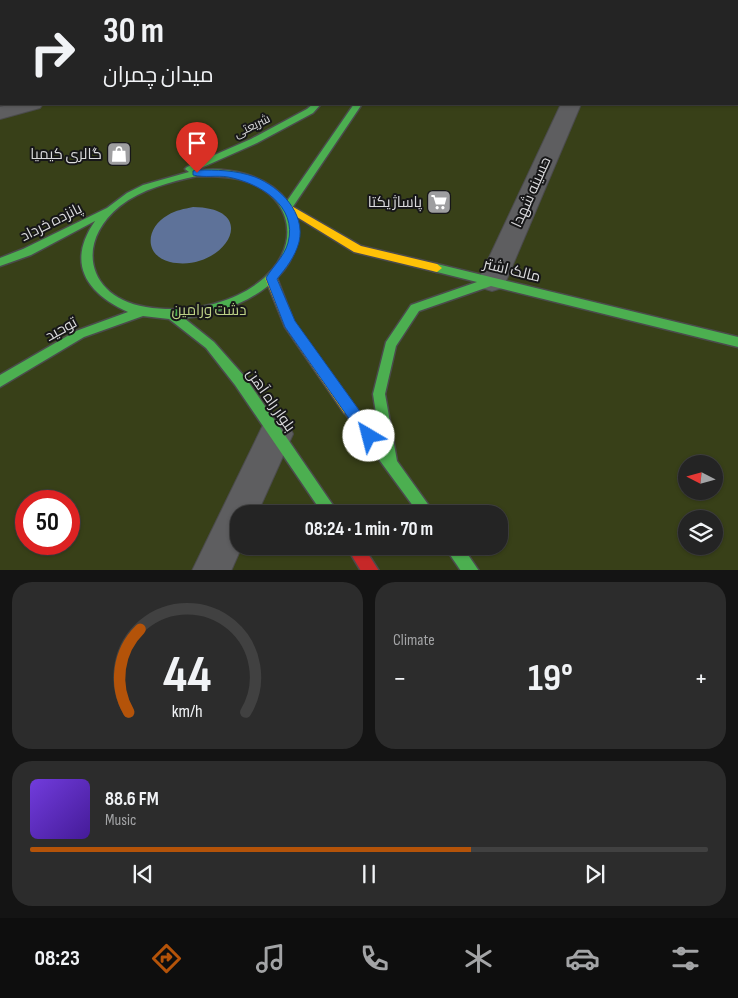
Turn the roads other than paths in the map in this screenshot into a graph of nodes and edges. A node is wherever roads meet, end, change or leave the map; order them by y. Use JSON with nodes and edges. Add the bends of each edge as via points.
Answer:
{"nodes":[{"id":1,"x":29,"y":105,"type":"edge"},
{"id":2,"x":315,"y":105,"type":"edge"},
{"id":3,"x":357,"y":105,"type":"edge"},
{"id":4,"x":571,"y":105,"type":"edge"},
{"id":5,"x":0,"y":113,"type":"edge"},
{"id":6,"x":168,"y":178,"type":"junction"},
{"id":7,"x":114,"y":206,"type":"junction"},
{"id":8,"x":288,"y":207,"type":"junction"},
{"id":9,"x":0,"y":262,"type":"edge"},
{"id":10,"x":271,"y":278,"type":"junction"},
{"id":11,"x":492,"y":281,"type":"junction"},
{"id":12,"x":141,"y":312,"type":"junction"},
{"id":13,"x":173,"y":316,"type":"junction"},
{"id":14,"x":738,"y":342,"type":"edge"},
{"id":15,"x":0,"y":382,"type":"edge"},
{"id":16,"x":276,"y":434,"type":"junction"},
{"id":17,"x":390,"y":464,"type":"junction"},
{"id":18,"x":326,"y":505,"type":"edge"},
{"id":19,"x":421,"y":505,"type":"edge"},
{"id":20,"x":360,"y":555,"type":"edge"},
{"id":21,"x":459,"y":555,"type":"edge"},
{"id":22,"x":211,"y":570,"type":"edge"},
{"id":23,"x":371,"y":570,"type":"edge"},
{"id":24,"x":471,"y":570,"type":"edge"}],
"edges":[{"from":1,"to":5,"type":"street"},
{"from":2,"to":6,"type":"main road","name":"شریعتی","via":[[310,111],[254,141]]},
{"from":3,"to":8,"type":"main road"},
{"from":4,"to":11,"type":"street","name":"حسینه شهدا"},
{"from":6,"to":7,"type":"main road","via":[[139,190]]},
{"from":6,"to":8,"type":"main road","via":[[197,173],[226,173],[243,177],[273,191]]},
{"from":7,"to":9,"type":"main road","name":"پانزده خرداد","via":[[72,230]]},
{"from":7,"to":12,"type":"main road","via":[[97,225],[88,245],[87,266],[96,286],[114,302]]},
{"from":8,"to":10,"type":"main road","via":[[294,223],[294,241],[286,260]]},
{"from":8,"to":11,"type":"main road","name":"مالک اشتر","via":[[358,248]]},
{"from":10,"to":13,"type":"main road","via":[[244,297],[210,311]]},
{"from":10,"to":17,"type":"main road","via":[[289,324]]},
{"from":11,"to":14,"type":"main road","name":"مالک اشتر"},
{"from":11,"to":17,"type":"main road","via":[[415,308],[390,344],[379,394]]},
{"from":12,"to":13,"type":"main road"},
{"from":12,"to":15,"type":"main road","name":"توحید","via":[[80,334]]},
{"from":13,"to":16,"type":"main road","name":"بلوار راه آهن","via":[[210,345],[240,381]]},
{"from":16,"to":18,"type":"main road","name":"بلوار راه آهن"},
{"from":16,"to":22,"type":"street"},
{"from":17,"to":19,"type":"main road"},
{"from":20,"to":23,"type":"main road"},
{"from":21,"to":24,"type":"main road"}]}
